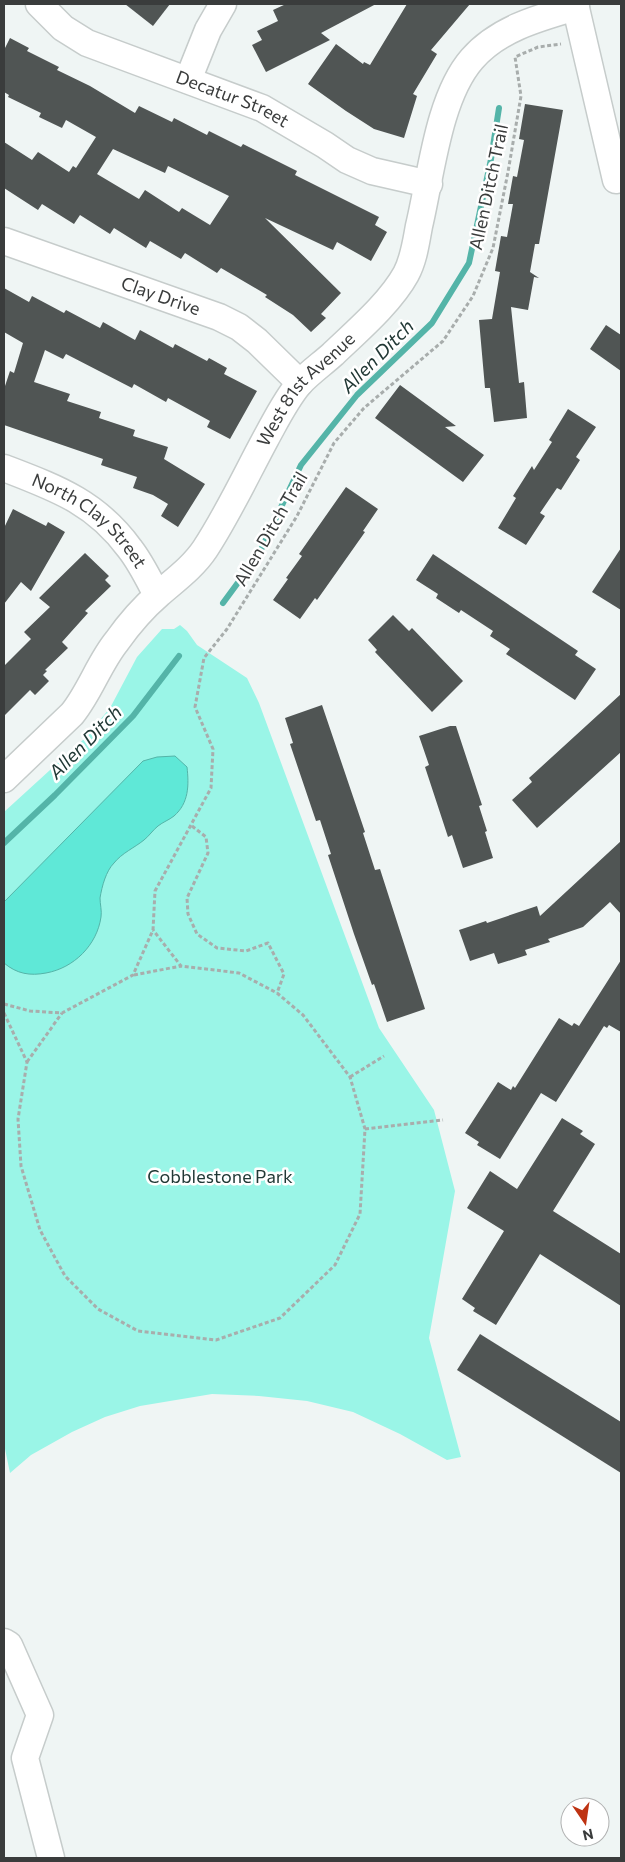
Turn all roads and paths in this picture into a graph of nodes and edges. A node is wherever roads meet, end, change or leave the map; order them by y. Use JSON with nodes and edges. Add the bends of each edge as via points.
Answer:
{"nodes":[{"id":1,"x":40,"y":4,"type":"edge"},
{"id":2,"x":223,"y":4,"type":"edge"},
{"id":3,"x":575,"y":5,"type":"edge"},
{"id":4,"x":583,"y":40,"type":"junction"},
{"id":5,"x":188,"y":80,"type":"junction"},
{"id":6,"x":618,"y":180,"type":"edge"},
{"id":7,"x":429,"y":184,"type":"junction"},
{"id":8,"x":4,"y":241,"type":"edge"},
{"id":9,"x":300,"y":383,"type":"junction"},
{"id":10,"x":4,"y":468,"type":"edge"},
{"id":11,"x":158,"y":595,"type":"junction"},
{"id":12,"x":4,"y":779,"type":"edge"},
{"id":13,"x":192,"y":826,"type":"junction"},
{"id":14,"x":153,"y":930,"type":"junction"},
{"id":15,"x":181,"y":966,"type":"junction"},
{"id":16,"x":133,"y":975,"type":"junction"},
{"id":17,"x":277,"y":993,"type":"junction"},
{"id":18,"x":4,"y":1004,"type":"edge"},
{"id":19,"x":4,"y":1013,"type":"edge"},
{"id":20,"x":62,"y":1013,"type":"junction"},
{"id":21,"x":384,"y":1056,"type":"dead end"},
{"id":22,"x":27,"y":1062,"type":"junction"},
{"id":23,"x":350,"y":1078,"type":"junction"},
{"id":24,"x":444,"y":1120,"type":"dead end"},
{"id":25,"x":365,"y":1129,"type":"junction"},
{"id":26,"x":4,"y":1642,"type":"edge"},
{"id":27,"x":51,"y":1858,"type":"edge"}],
"edges":[{"from":1,"to":5,"type":"street","name":"Decatur Street","via":[[63,28],[87,42]]},
{"from":2,"to":5,"type":"street","via":[[208,30]]},
{"from":3,"to":4,"type":"street"},
{"from":3,"to":7,"type":"street","name":"West 81st Avenue","via":[[511,29],[472,59],[452,92],[437,141]]},
{"from":4,"to":6,"type":"street"},
{"from":4,"to":13,"type":"path","name":"Allen Ditch Trail","via":[[538,47],[515,57],[521,96],[508,172],[493,248],[473,296],[443,340],[364,408],[334,443],[297,516],[227,629],[204,658],[195,707],[213,749],[211,788]]},
{"from":5,"to":7,"type":"street","name":"Decatur Street","via":[[274,113],[347,160],[372,171]]},
{"from":7,"to":9,"type":"street","name":"West 81st Avenue","via":[[412,260],[402,281],[382,305]]},
{"from":8,"to":9,"type":"street","name":"Clay Drive","via":[[219,317],[257,340]]},
{"from":9,"to":11,"type":"street","name":"West 81st Avenue","via":[[281,410],[206,548]]},
{"from":10,"to":11,"type":"street","name":"North Clay Street","via":[[42,482],[90,508],[130,549]]},
{"from":11,"to":12,"type":"street","name":"West 81st Avenue","via":[[116,642],[78,706]]},
{"from":13,"to":14,"type":"path","name":"Allen Ditch Trail","via":[[155,891]]},
{"from":13,"to":17,"type":"path","via":[[206,837],[208,853],[187,898],[188,914],[197,934],[217,948],[246,951],[268,942],[284,974]]},
{"from":14,"to":15,"type":"path"},
{"from":14,"to":16,"type":"path","name":"Allen Ditch Trail"},
{"from":15,"to":16,"type":"path"},
{"from":15,"to":17,"type":"path","via":[[239,973]]},
{"from":16,"to":20,"type":"path"},
{"from":17,"to":23,"type":"path","via":[[303,1015]]},
{"from":18,"to":20,"type":"path","via":[[30,1011]]},
{"from":19,"to":22,"type":"path"},
{"from":20,"to":22,"type":"path"},
{"from":21,"to":23,"type":"path"},
{"from":22,"to":25,"type":"path","via":[[18,1119],[21,1166],[40,1230],[65,1276],[98,1309],[138,1331],[216,1340],[280,1318],[334,1265],[360,1214]]},
{"from":23,"to":25,"type":"path"},
{"from":24,"to":25,"type":"path"},
{"from":26,"to":27,"type":"street","via":[[9,1645],[40,1715],[25,1758]]}]}
